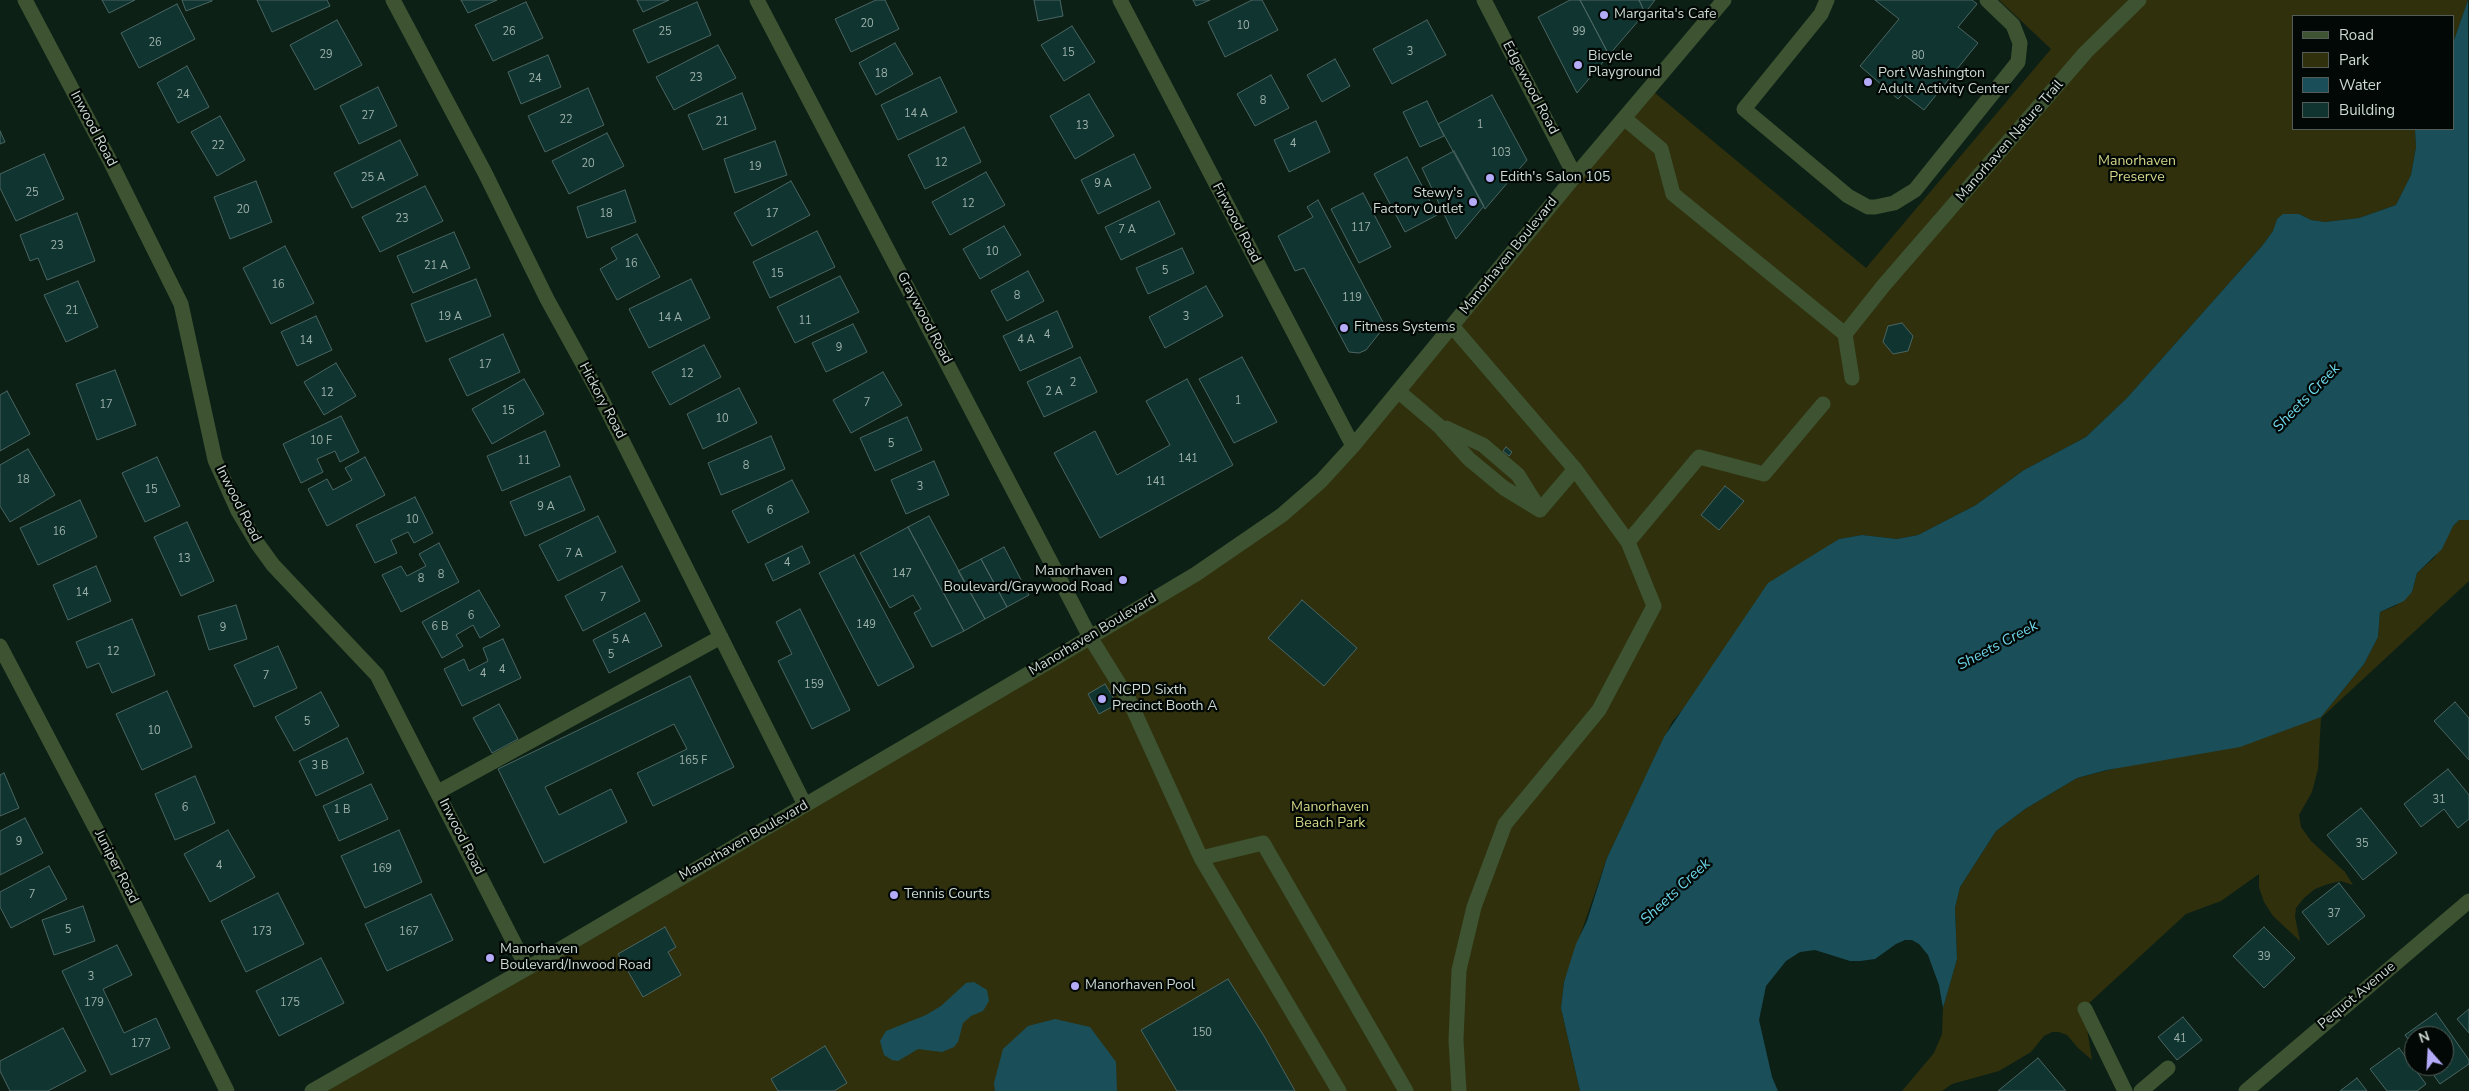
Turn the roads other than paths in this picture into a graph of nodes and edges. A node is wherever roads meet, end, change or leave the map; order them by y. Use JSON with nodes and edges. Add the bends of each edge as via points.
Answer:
{"nodes":[{"id":1,"x":25,"y":0,"type":"edge"},
{"id":2,"x":393,"y":0,"type":"edge"},
{"id":3,"x":757,"y":0,"type":"edge"},
{"id":4,"x":1120,"y":0,"type":"edge"},
{"id":5,"x":1484,"y":0,"type":"edge"},
{"id":6,"x":1724,"y":0,"type":"edge"},
{"id":7,"x":1827,"y":0,"type":"edge"},
{"id":8,"x":1988,"y":0,"type":"edge"},
{"id":9,"x":2139,"y":0,"type":"edge"},
{"id":10,"x":1624,"y":118,"type":"junction"},
{"id":11,"x":1575,"y":176,"type":"junction"},
{"id":12,"x":1452,"y":326,"type":"junction"},
{"id":13,"x":1845,"y":334,"type":"junction"},
{"id":14,"x":1852,"y":378,"type":"dead end"},
{"id":15,"x":1398,"y":391,"type":"junction"},
{"id":16,"x":1823,"y":404,"type":"dead end"},
{"id":17,"x":1353,"y":446,"type":"junction"},
{"id":18,"x":1575,"y":468,"type":"junction"},
{"id":19,"x":1628,"y":542,"type":"junction"},
{"id":20,"x":721,"y":637,"type":"junction"},
{"id":21,"x":1090,"y":637,"type":"junction"},
{"id":22,"x":0,"y":646,"type":"edge"},
{"id":23,"x":438,"y":792,"type":"junction"},
{"id":24,"x":805,"y":805,"type":"junction"},
{"id":25,"x":1201,"y":858,"type":"junction"},
{"id":26,"x":2469,"y":901,"type":"edge"},
{"id":27,"x":527,"y":968,"type":"junction"},
{"id":28,"x":2085,"y":1010,"type":"dead end"},
{"id":29,"x":2168,"y":1068,"type":"dead end"},
{"id":30,"x":227,"y":1091,"type":"edge"},
{"id":31,"x":312,"y":1091,"type":"edge"},
{"id":32,"x":1340,"y":1091,"type":"edge"},
{"id":33,"x":1406,"y":1091,"type":"edge"},
{"id":34,"x":1459,"y":1091,"type":"edge"},
{"id":35,"x":2125,"y":1091,"type":"edge"},
{"id":36,"x":2141,"y":1091,"type":"edge"},
{"id":37,"x":2246,"y":1091,"type":"edge"}],
"edges":[{"from":1,"to":23,"type":"street","name":"Inwood Road","via":[[181,304],[215,460],[238,511],[273,565],[377,675]]},
{"from":2,"to":20,"type":"street","name":"Hickory Road","via":[[597,390]]},
{"from":3,"to":21,"type":"street","name":"Graywood Road"},
{"from":4,"to":17,"type":"street","name":"Firwood Road"},
{"from":5,"to":11,"type":"street","name":"Edgewood Road"},
{"from":6,"to":10,"type":"street","name":"Manorhaven Boulevard"},
{"from":7,"to":8,"type":"street","via":[[1821,14],[1744,109],[1848,196],[1868,207],[1875,207],[1894,203],[1915,190],[2018,62],[2020,43],[2013,25]]},
{"from":9,"to":13,"type":"street","name":"Manorhaven Nature Trail","via":[[2086,52]]},
{"from":10,"to":11,"type":"street","name":"Manorhaven Boulevard"},
{"from":10,"to":13,"type":"street","via":[[1661,148],[1673,194]]},
{"from":11,"to":12,"type":"street","name":"Manorhaven Boulevard"},
{"from":12,"to":15,"type":"street","name":"Manorhaven Boulevard"},
{"from":12,"to":18,"type":"street"},
{"from":13,"to":14,"type":"street"},
{"from":15,"to":17,"type":"street","name":"Manorhaven Boulevard"},
{"from":15,"to":18,"type":"street","via":[[1438,425],[1469,460],[1504,488],[1540,510]]},
{"from":16,"to":19,"type":"street","via":[[1764,474],[1699,457]]},
{"from":17,"to":21,"type":"street","name":"Manorhaven Boulevard","via":[[1322,481],[1282,515],[1196,574]]},
{"from":18,"to":19,"type":"street"},
{"from":19,"to":34,"type":"street","via":[[1654,606],[1599,710],[1504,824],[1474,907],[1460,970],[1456,1040]]},
{"from":20,"to":23,"type":"street"},
{"from":20,"to":24,"type":"street","name":"Hickory Road"},
{"from":21,"to":24,"type":"street","name":"Manorhaven Boulevard"},
{"from":21,"to":25,"type":"street","name":"Graywood Road","via":[[1129,700]]},
{"from":22,"to":30,"type":"street","name":"Juniper Road","via":[[117,869]]},
{"from":23,"to":27,"type":"street","name":"Inwood Road"},
{"from":24,"to":27,"type":"street","name":"Manorhaven Boulevard"},
{"from":25,"to":32,"type":"street","name":"Graywood Road"},
{"from":25,"to":33,"type":"street","via":[[1264,843]]},
{"from":26,"to":37,"type":"street","name":"Pequot Avenue"},
{"from":27,"to":31,"type":"street","name":"Manorhaven Boulevard"},
{"from":28,"to":35,"type":"street"},
{"from":29,"to":36,"type":"street"}]}
